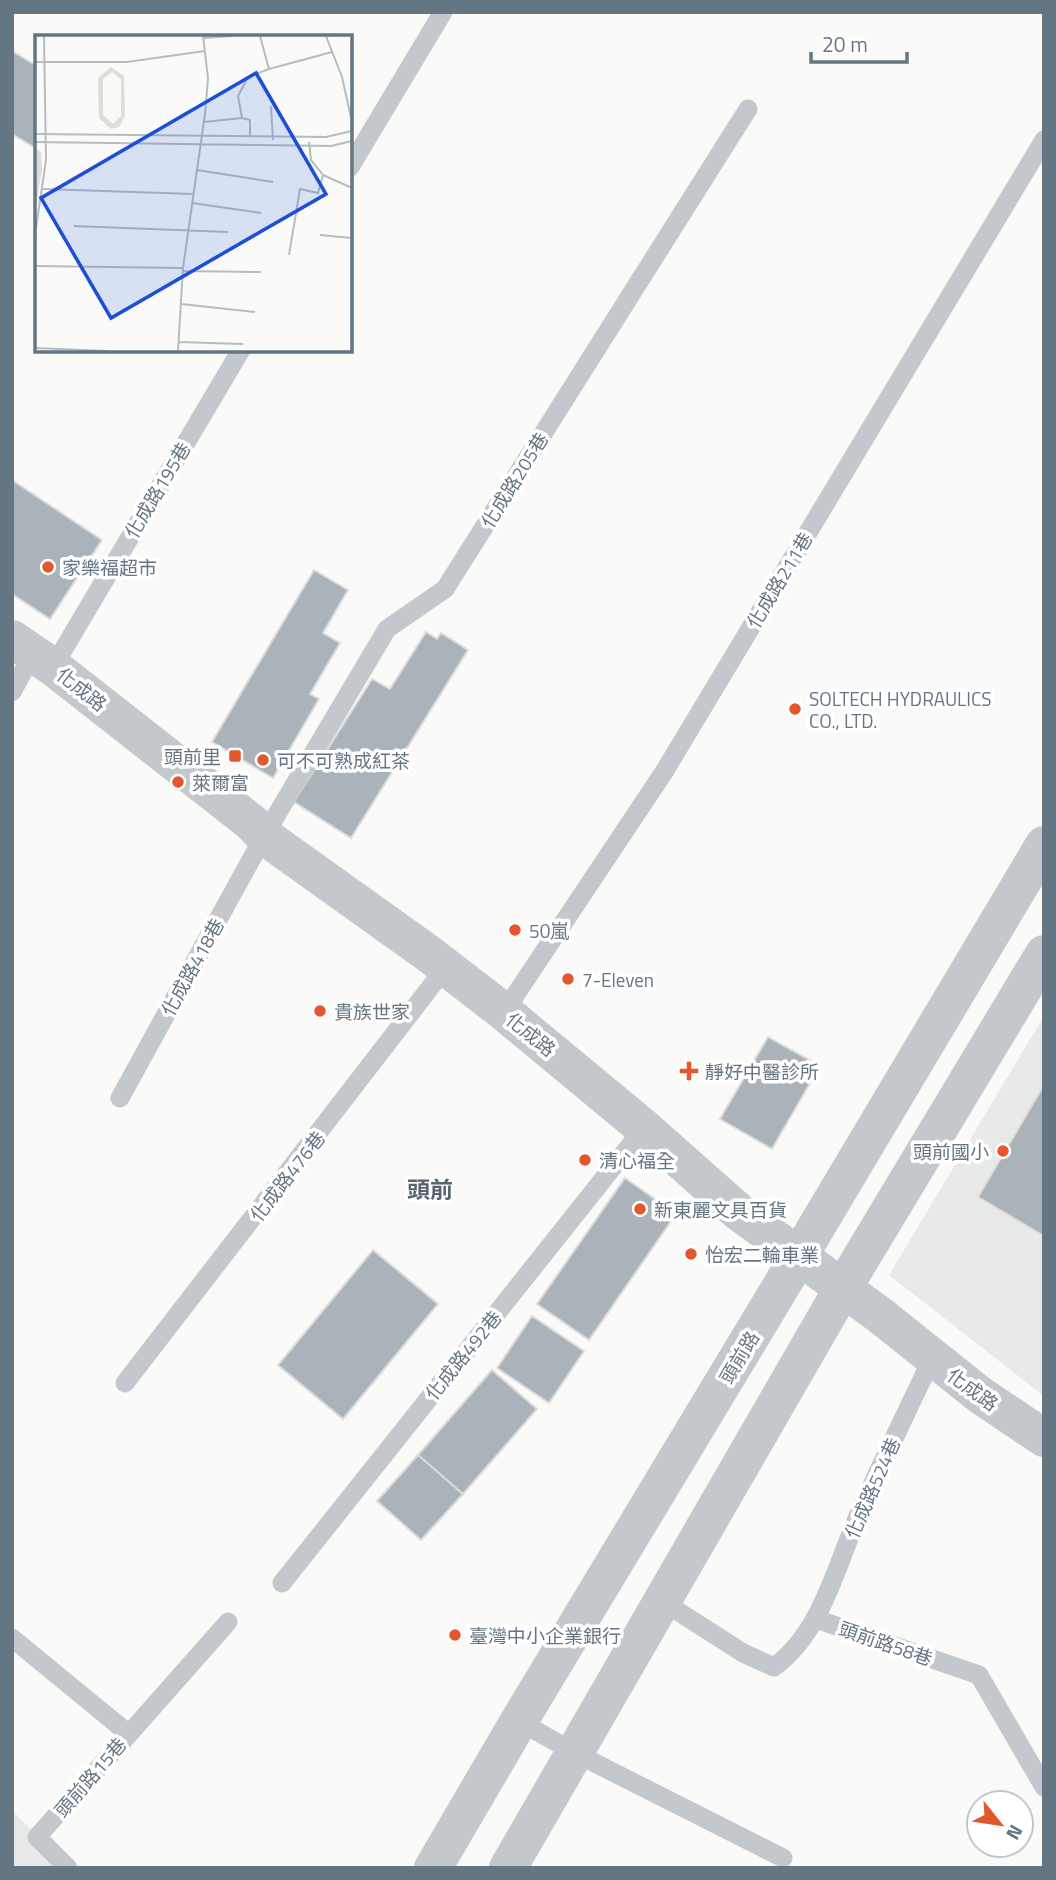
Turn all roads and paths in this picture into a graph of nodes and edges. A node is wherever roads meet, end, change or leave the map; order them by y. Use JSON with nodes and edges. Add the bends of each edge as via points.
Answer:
{"nodes":[{"id":1,"x":443,"y":12,"type":"edge"},
{"id":2,"x":748,"y":109,"type":"dead end"},
{"id":3,"x":1044,"y":140,"type":"edge"},
{"id":4,"x":352,"y":164,"type":"edge"},
{"id":5,"x":240,"y":352,"type":"edge"},
{"id":6,"x":33,"y":653,"type":"edge"},
{"id":7,"x":12,"y":692,"type":"edge"},
{"id":8,"x":264,"y":836,"type":"junction"},
{"id":9,"x":1044,"y":845,"type":"edge"},
{"id":10,"x":1044,"y":954,"type":"edge"},
{"id":11,"x":446,"y":967,"type":"junction"},
{"id":12,"x":504,"y":1012,"type":"junction"},
{"id":13,"x":120,"y":1098,"type":"dead end"},
{"id":14,"x":644,"y":1128,"type":"junction"},
{"id":15,"x":800,"y":1255,"type":"junction"},
{"id":16,"x":843,"y":1288,"type":"junction"},
{"id":17,"x":932,"y":1358,"type":"junction"},
{"id":18,"x":125,"y":1383,"type":"dead end"},
{"id":19,"x":1044,"y":1438,"type":"edge"},
{"id":20,"x":282,"y":1583,"type":"dead end"},
{"id":21,"x":662,"y":1601,"type":"junction"},
{"id":22,"x":816,"y":1619,"type":"junction"},
{"id":23,"x":228,"y":1622,"type":"dead end"},
{"id":24,"x":12,"y":1639,"type":"edge"},
{"id":25,"x":519,"y":1721,"type":"junction"},
{"id":26,"x":129,"y":1734,"type":"junction"},
{"id":27,"x":575,"y":1753,"type":"junction"},
{"id":28,"x":1044,"y":1787,"type":"edge"},
{"id":29,"x":783,"y":1858,"type":"dead end"},
{"id":30,"x":68,"y":1868,"type":"edge"},
{"id":31,"x":433,"y":1868,"type":"edge"},
{"id":32,"x":508,"y":1868,"type":"edge"}],
"edges":[{"from":1,"to":4,"type":"lane"},
{"from":2,"to":8,"type":"lane","name":"化成路205巷","via":[[445,589],[387,629]]},
{"from":3,"to":12,"type":"lane","name":"化成路211巷","via":[[664,772]]},
{"from":5,"to":6,"type":"lane","name":"化成路195巷"},
{"from":6,"to":7,"type":"lane","name":"化成路195巷"},
{"from":6,"to":8,"type":"street","name":"化成路"},
{"from":8,"to":11,"type":"street","name":"化成路"},
{"from":8,"to":13,"type":"lane","name":"化成路418巷"},
{"from":9,"to":15,"type":"street","name":"頭前路"},
{"from":10,"to":16,"type":"street"},
{"from":11,"to":12,"type":"street","name":"化成路"},
{"from":11,"to":18,"type":"lane","name":"化成路476巷"},
{"from":12,"to":14,"type":"street","name":"化成路"},
{"from":14,"to":15,"type":"street","name":"化成路","via":[[740,1213]]},
{"from":14,"to":20,"type":"lane","name":"化成路492巷"},
{"from":15,"to":16,"type":"street","name":"化成路"},
{"from":15,"to":25,"type":"street","name":"頭前路"},
{"from":16,"to":17,"type":"street","name":"化成路"},
{"from":16,"to":21,"type":"street"},
{"from":17,"to":19,"type":"street","name":"化成路"},
{"from":17,"to":22,"type":"lane","name":"化成路524巷"},
{"from":21,"to":22,"type":"lane","name":"頭前路58巷","via":[[743,1653],[774,1667],[790,1656]]},
{"from":21,"to":27,"type":"street"},
{"from":22,"to":28,"type":"lane","name":"頭前路58巷","via":[[979,1675]]},
{"from":23,"to":26,"type":"lane"},
{"from":24,"to":26,"type":"lane","name":"頭前路15巷"},
{"from":25,"to":27,"type":"lane"},
{"from":25,"to":31,"type":"street","name":"頭前路"},
{"from":26,"to":30,"type":"lane","name":"頭前路15巷","via":[[37,1837]]},
{"from":27,"to":29,"type":"lane"},
{"from":27,"to":32,"type":"street"}]}
